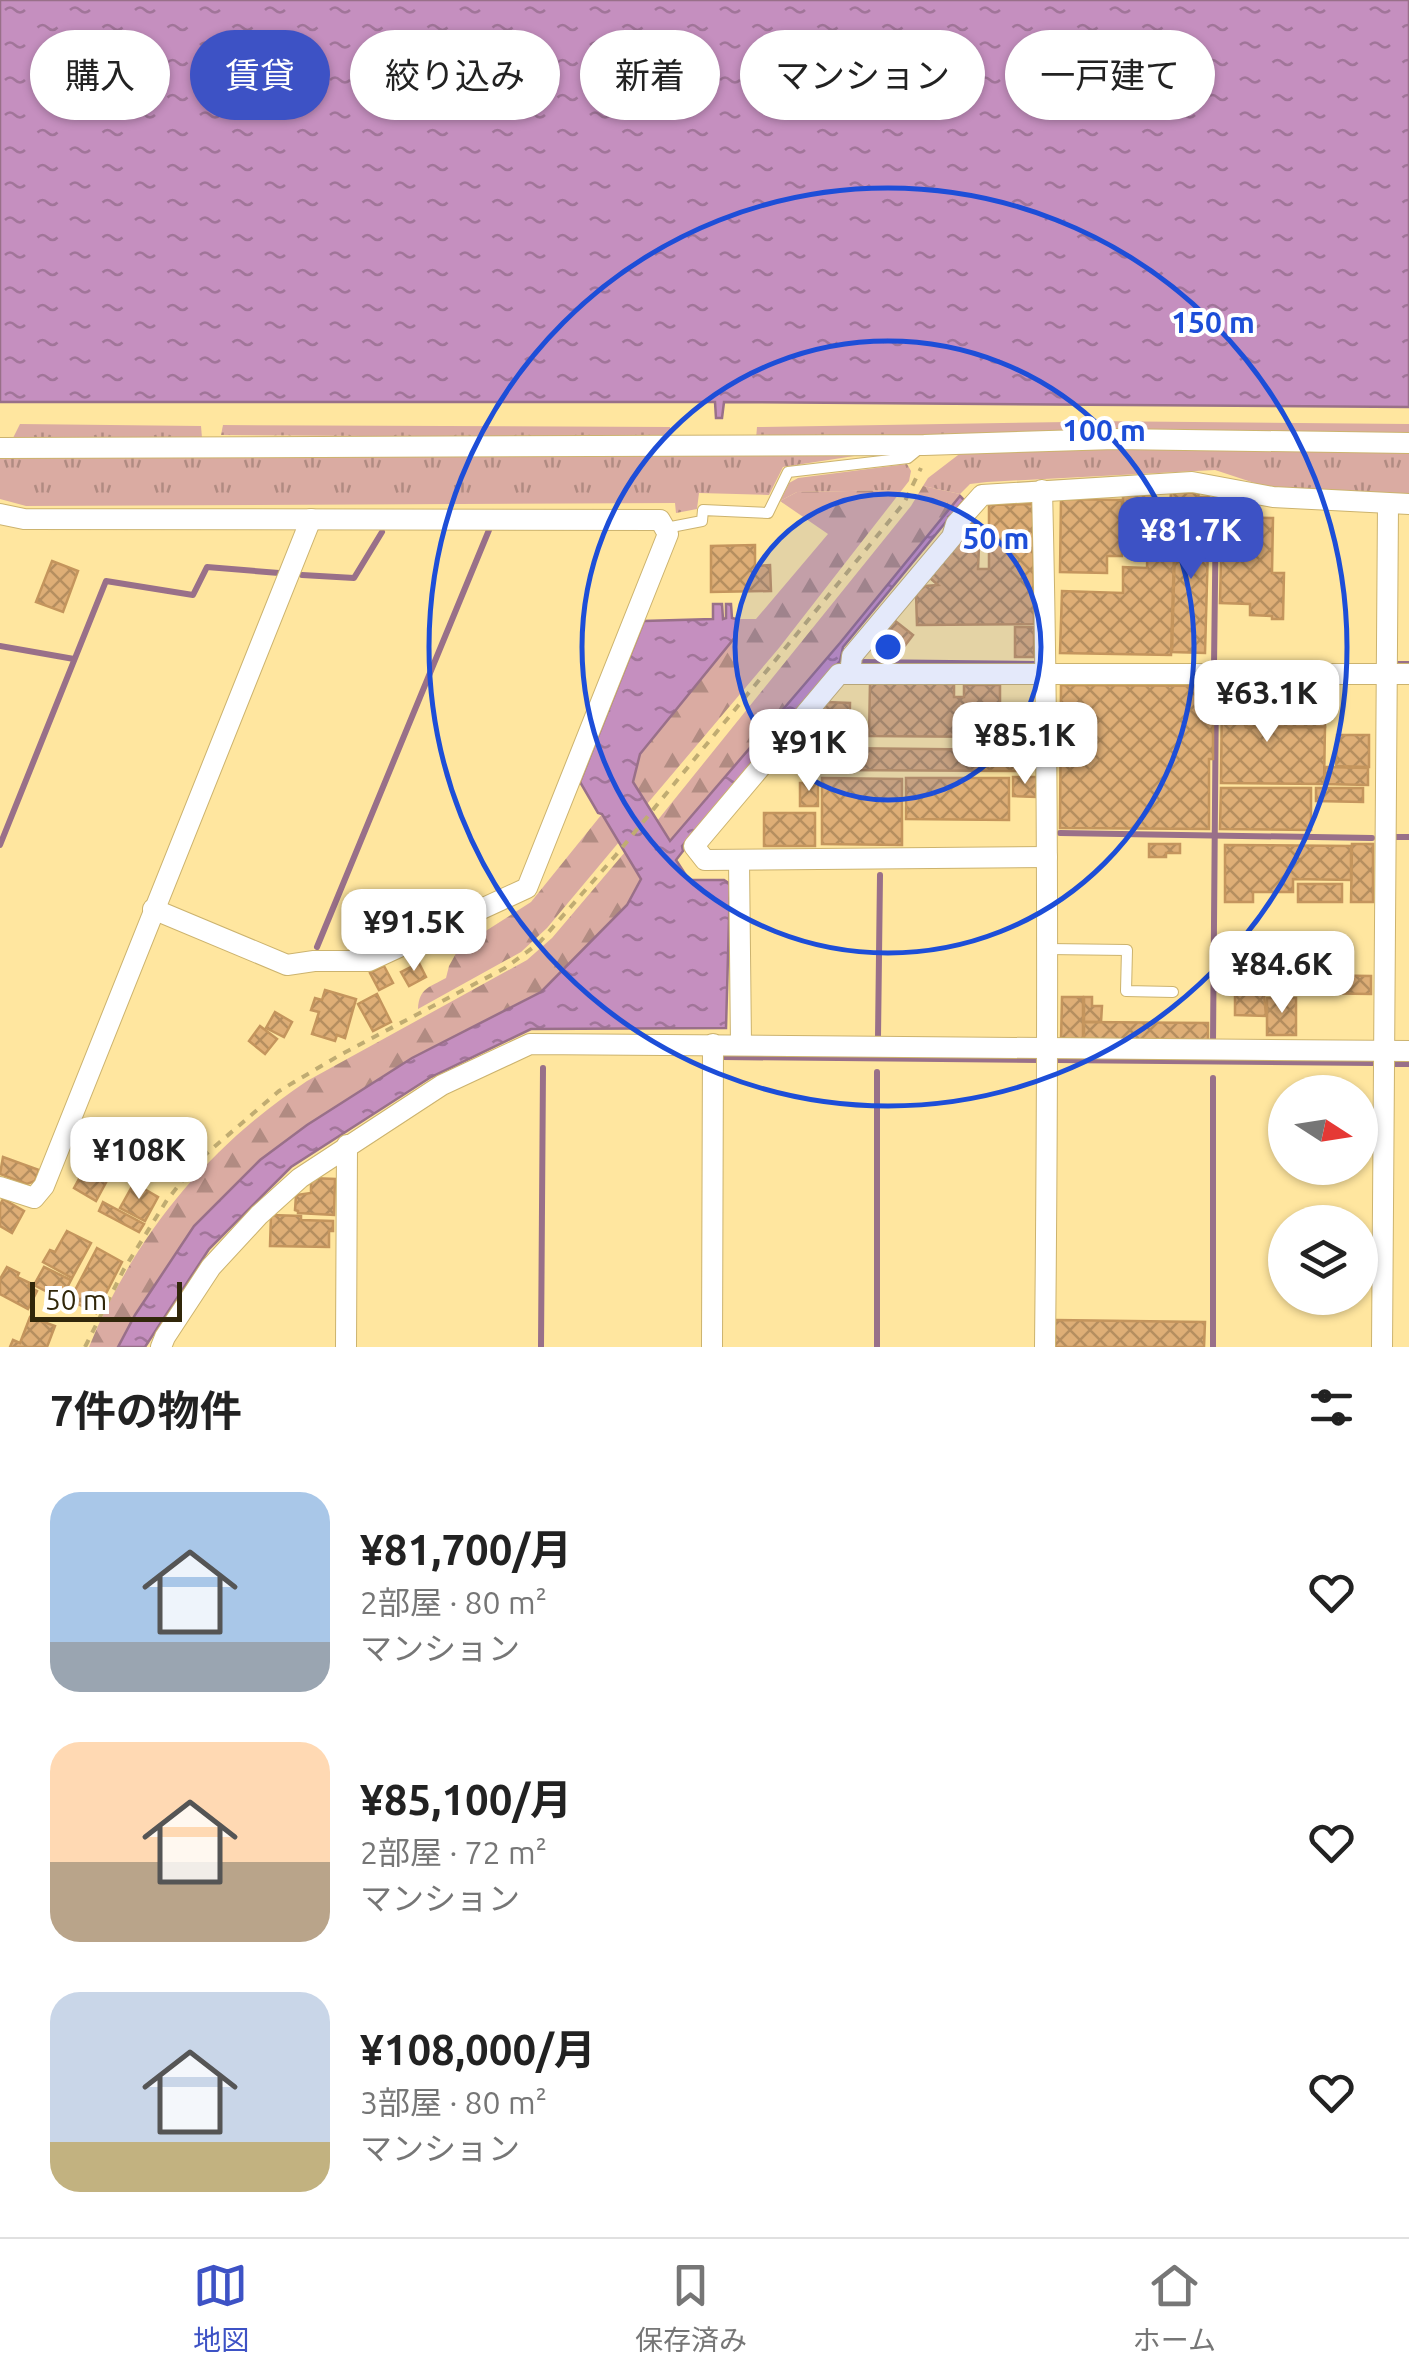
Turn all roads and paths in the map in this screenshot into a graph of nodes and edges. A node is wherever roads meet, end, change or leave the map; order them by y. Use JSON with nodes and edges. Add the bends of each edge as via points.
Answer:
{"nodes":[{"id":1,"x":1409,"y":443,"type":"edge"},
{"id":2,"x":924,"y":446,"type":"junction"},
{"id":3,"x":0,"y":448,"type":"edge"},
{"id":4,"x":1042,"y":490,"type":"junction"},
{"id":5,"x":1399,"y":504,"type":"edge"},
{"id":6,"x":0,"y":514,"type":"edge"},
{"id":7,"x":311,"y":519,"type":"junction"},
{"id":8,"x":665,"y":528,"type":"junction"},
{"id":9,"x":850,"y":674,"type":"junction"},
{"id":10,"x":1386,"y":674,"type":"junction"},
{"id":11,"x":1409,"y":674,"type":"edge"},
{"id":12,"x":1046,"y":675,"type":"junction"},
{"id":13,"x":1047,"y":857,"type":"junction"},
{"id":14,"x":740,"y":860,"type":"junction"},
{"id":15,"x":153,"y":910,"type":"junction"},
{"id":16,"x":1048,"y":950,"type":"junction"},
{"id":17,"x":1174,"y":992,"type":"dead end"},
{"id":18,"x":713,"y":1044,"type":"junction"},
{"id":19,"x":742,"y":1045,"type":"junction"},
{"id":20,"x":1048,"y":1048,"type":"junction"},
{"id":21,"x":1382,"y":1051,"type":"junction"},
{"id":22,"x":1409,"y":1052,"type":"edge"},
{"id":23,"x":348,"y":1145,"type":"junction"},
{"id":24,"x":0,"y":1187,"type":"edge"},
{"id":25,"x":85,"y":1347,"type":"edge"},
{"id":26,"x":161,"y":1347,"type":"edge"},
{"id":27,"x":346,"y":1347,"type":"edge"},
{"id":28,"x":712,"y":1347,"type":"edge"},
{"id":29,"x":1046,"y":1347,"type":"edge"},
{"id":30,"x":1382,"y":1347,"type":"edge"}],
"edges":[{"from":1,"to":2,"type":"street","via":[[1115,439]]},
{"from":2,"to":3,"type":"street"},
{"from":2,"to":8,"type":"lane","via":[[908,458],[788,472],[768,513],[703,510],[702,521]]},
{"from":2,"to":25,"type":"path","via":[[904,503],[539,943],[505,968],[279,1090],[217,1144],[167,1200]]},
{"from":4,"to":5,"type":"street","via":[[1192,482],[1273,497]]},
{"from":4,"to":9,"type":"street","via":[[982,495],[852,656]]},
{"from":4,"to":12,"type":"street"},
{"from":5,"to":10,"type":"street"},
{"from":6,"to":7,"type":"street"},
{"from":7,"to":8,"type":"street","via":[[660,520]]},
{"from":7,"to":15,"type":"street"},
{"from":8,"to":15,"type":"street","via":[[527,888],[370,961],[288,964]]},
{"from":9,"to":12,"type":"street"},
{"from":9,"to":14,"type":"street","via":[[839,674],[694,846],[704,860]]},
{"from":10,"to":11,"type":"street"},
{"from":10,"to":12,"type":"street"},
{"from":10,"to":21,"type":"street"},
{"from":12,"to":13,"type":"street"},
{"from":13,"to":14,"type":"street"},
{"from":13,"to":16,"type":"street"},
{"from":14,"to":19,"type":"street"},
{"from":15,"to":24,"type":"street","via":[[44,1186],[34,1198]]},
{"from":16,"to":17,"type":"lane","via":[[1127,950],[1126,991]]},
{"from":16,"to":20,"type":"street"},
{"from":18,"to":19,"type":"street"},
{"from":18,"to":23,"type":"street","via":[[530,1044],[442,1085]]},
{"from":18,"to":28,"type":"street"},
{"from":19,"to":20,"type":"street"},
{"from":20,"to":21,"type":"street"},
{"from":20,"to":29,"type":"street"},
{"from":21,"to":22,"type":"street"},
{"from":21,"to":30,"type":"street"},
{"from":23,"to":26,"type":"street","via":[[259,1215],[211,1267]]},
{"from":23,"to":27,"type":"street"}]}
